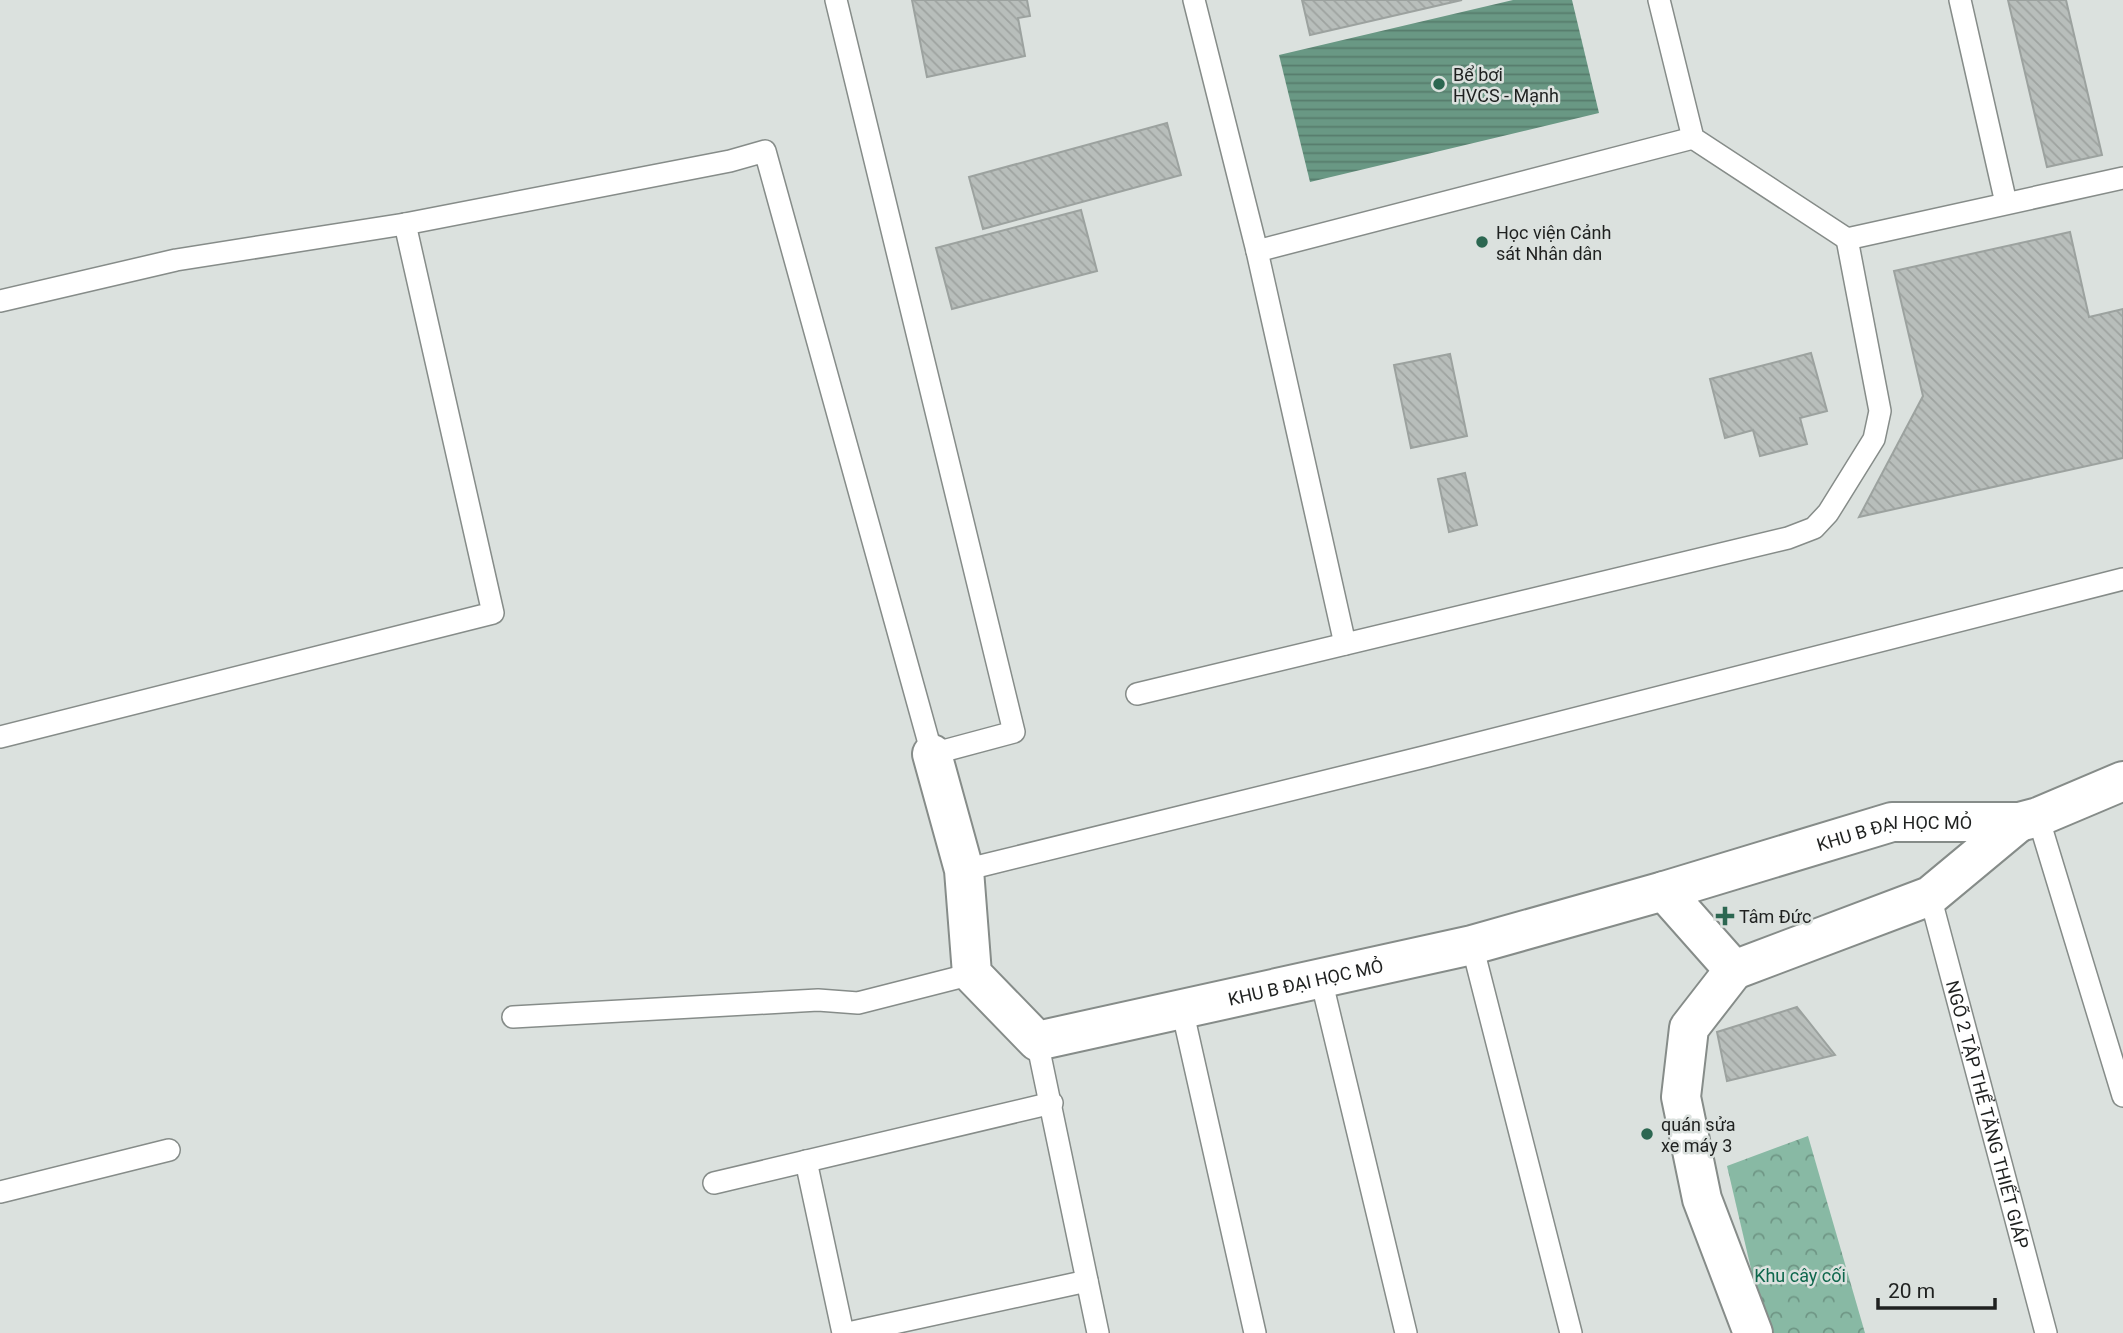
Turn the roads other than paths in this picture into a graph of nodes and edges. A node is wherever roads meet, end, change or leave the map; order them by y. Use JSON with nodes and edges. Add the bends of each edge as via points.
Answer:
{"nodes":[{"id":1,"x":836,"y":0,"type":"edge"},
{"id":2,"x":1194,"y":0,"type":"edge"},
{"id":3,"x":1659,"y":0,"type":"edge"},
{"id":4,"x":1960,"y":0,"type":"edge"},
{"id":5,"x":1693,"y":138,"type":"junction"},
{"id":6,"x":2123,"y":178,"type":"edge"},
{"id":7,"x":2006,"y":203,"type":"junction"},
{"id":8,"x":405,"y":224,"type":"junction"},
{"id":9,"x":1847,"y":239,"type":"junction"},
{"id":10,"x":1257,"y":251,"type":"junction"},
{"id":11,"x":0,"y":301,"type":"edge"},
{"id":12,"x":2123,"y":579,"type":"edge"},
{"id":13,"x":1345,"y":644,"type":"junction"},
{"id":14,"x":1137,"y":694,"type":"dead end"},
{"id":15,"x":0,"y":737,"type":"edge"},
{"id":16,"x":932,"y":754,"type":"junction"},
{"id":17,"x":2123,"y":781,"type":"edge"},
{"id":18,"x":2029,"y":819,"type":"junction"},
{"id":19,"x":964,"y":870,"type":"junction"},
{"id":20,"x":1664,"y":891,"type":"junction"},
{"id":21,"x":1930,"y":897,"type":"junction"},
{"id":22,"x":1472,"y":945,"type":"junction"},
{"id":23,"x":1734,"y":970,"type":"junction"},
{"id":24,"x":972,"y":974,"type":"junction"},
{"id":25,"x":1321,"y":979,"type":"junction"},
{"id":26,"x":1182,"y":1009,"type":"junction"},
{"id":27,"x":513,"y":1017,"type":"dead end"},
{"id":28,"x":1037,"y":1041,"type":"junction"},
{"id":29,"x":2123,"y":1096,"type":"edge"},
{"id":30,"x":1052,"y":1104,"type":"junction"},
{"id":31,"x":169,"y":1150,"type":"dead end"},
{"id":32,"x":806,"y":1161,"type":"junction"},
{"id":33,"x":714,"y":1183,"type":"dead end"},
{"id":34,"x":0,"y":1192,"type":"edge"},
{"id":35,"x":1087,"y":1281,"type":"junction"},
{"id":36,"x":845,"y":1333,"type":"edge"},
{"id":37,"x":1098,"y":1333,"type":"edge"},
{"id":38,"x":1255,"y":1333,"type":"edge"},
{"id":39,"x":1405,"y":1333,"type":"edge"},
{"id":40,"x":1571,"y":1333,"type":"edge"},
{"id":41,"x":1753,"y":1333,"type":"edge"},
{"id":42,"x":2046,"y":1333,"type":"edge"}],
"edges":[{"from":1,"to":16,"type":"lane","via":[[1014,732]]},
{"from":2,"to":10,"type":"lane"},
{"from":3,"to":5,"type":"lane"},
{"from":4,"to":7,"type":"lane"},
{"from":5,"to":9,"type":"lane"},
{"from":5,"to":10,"type":"lane"},
{"from":6,"to":7,"type":"lane"},
{"from":7,"to":9,"type":"lane"},
{"from":8,"to":11,"type":"lane","via":[[176,260]]},
{"from":8,"to":15,"type":"lane","via":[[493,613]]},
{"from":8,"to":16,"type":"lane","via":[[765,151]]},
{"from":9,"to":13,"type":"lane","via":[[1880,411],[1874,439],[1814,528]]},
{"from":10,"to":13,"type":"lane"},
{"from":12,"to":19,"type":"lane"},
{"from":13,"to":14,"type":"lane"},
{"from":16,"to":19,"type":"street"},
{"from":17,"to":18,"type":"street","name":"KHU B ĐẠI HỌC MỎ"},
{"from":18,"to":20,"type":"street","name":"KHU B ĐẠI HỌC MỎ","via":[[1892,822]]},
{"from":18,"to":21,"type":"street"},
{"from":18,"to":29,"type":"lane"},
{"from":19,"to":24,"type":"street"},
{"from":20,"to":22,"type":"street","name":"KHU B ĐẠI HỌC MỎ"},
{"from":20,"to":23,"type":"street"},
{"from":21,"to":23,"type":"street"},
{"from":21,"to":42,"type":"lane","name":"NGÕ 2 TẬP THỂ TĂNG THIẾT GIÁP"},
{"from":22,"to":25,"type":"street","name":"KHU B ĐẠI HỌC MỎ"},
{"from":22,"to":40,"type":"lane"},
{"from":23,"to":41,"type":"street","via":[[1689,1028],[1681,1097],[1702,1199]]},
{"from":24,"to":27,"type":"lane","via":[[858,1003],[818,1000]]},
{"from":24,"to":28,"type":"street"},
{"from":25,"to":26,"type":"street","name":"KHU B ĐẠI HỌC MỎ"},
{"from":25,"to":39,"type":"lane"},
{"from":26,"to":28,"type":"street","name":"KHU B ĐẠI HỌC MỎ"},
{"from":26,"to":38,"type":"lane"},
{"from":28,"to":30,"type":"lane"},
{"from":30,"to":32,"type":"lane"},
{"from":30,"to":35,"type":"lane"},
{"from":31,"to":34,"type":"lane"},
{"from":32,"to":33,"type":"lane"},
{"from":32,"to":36,"type":"lane"},
{"from":35,"to":36,"type":"lane"},
{"from":35,"to":37,"type":"lane"}]}
